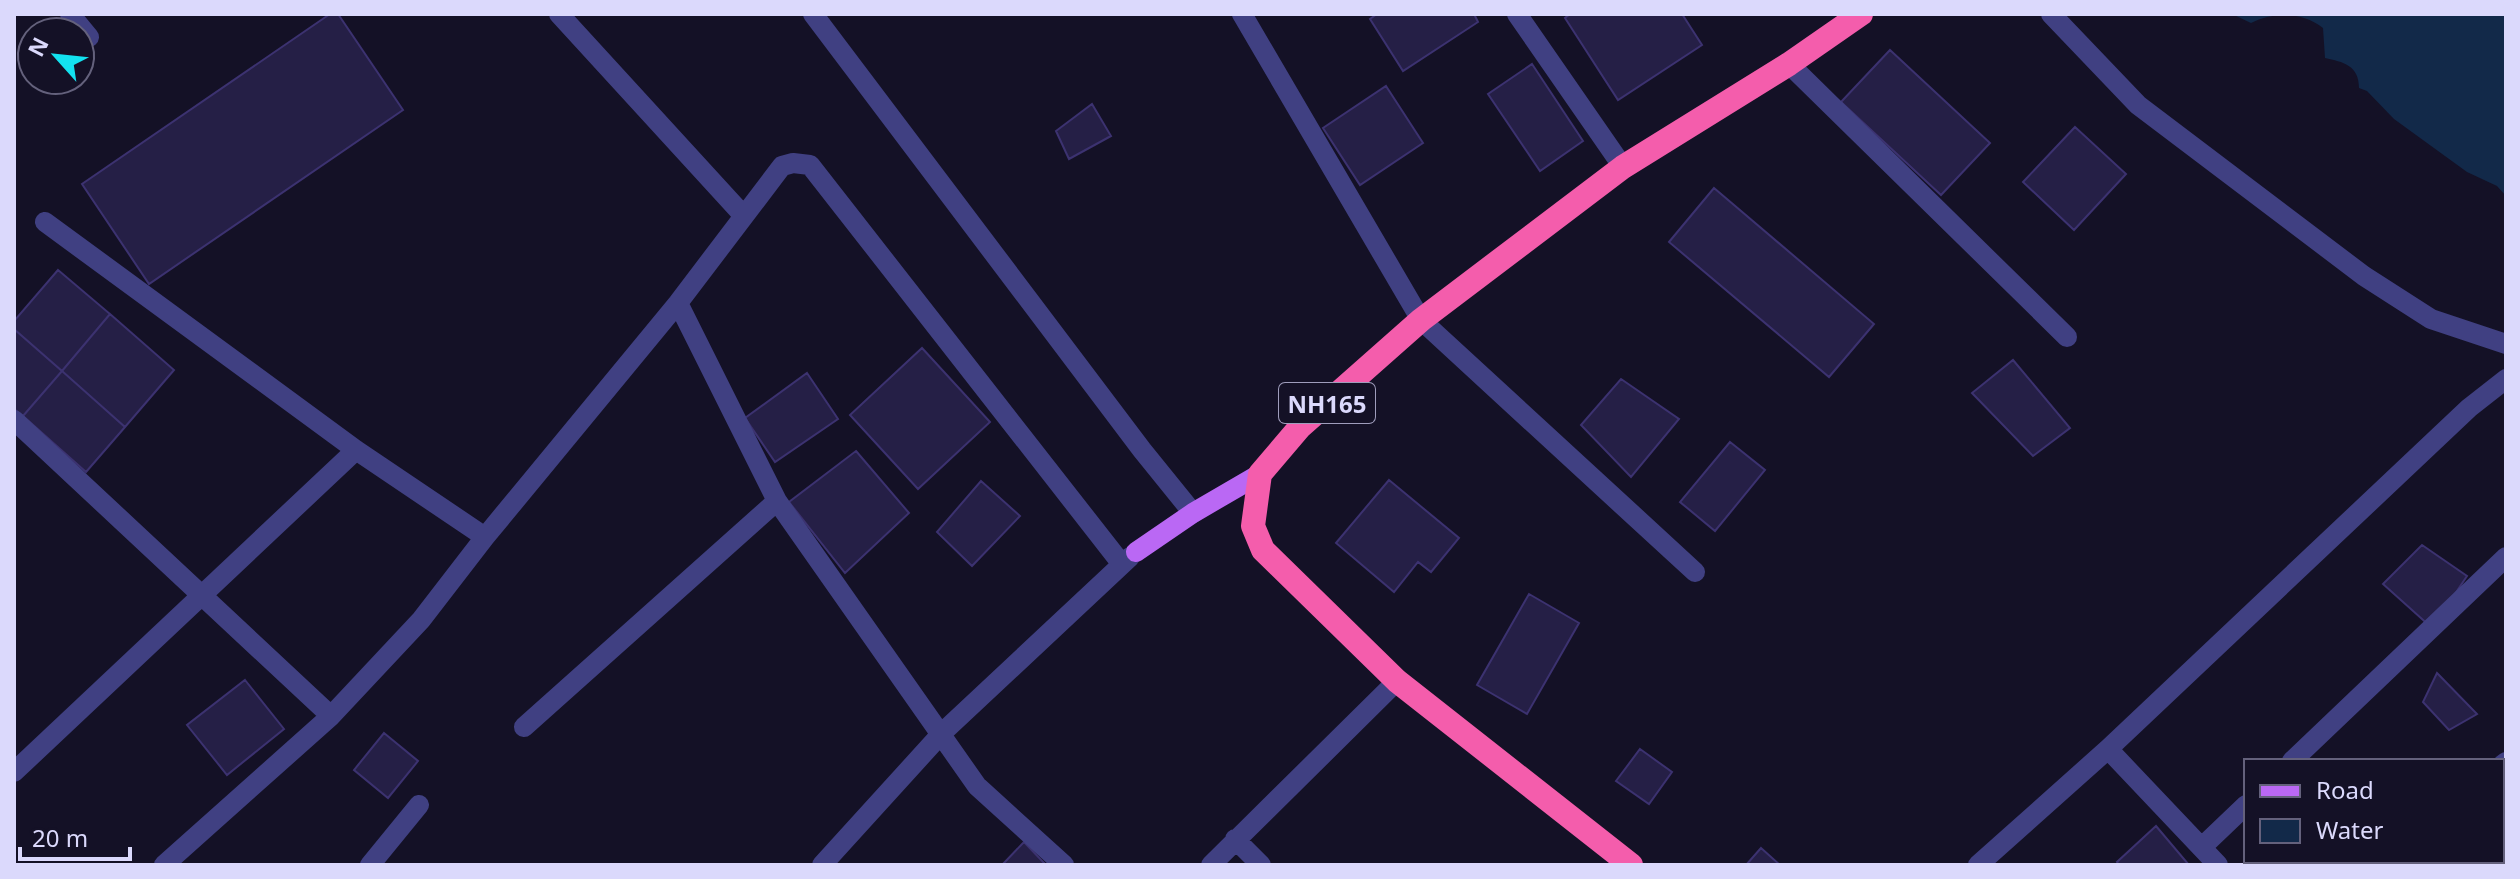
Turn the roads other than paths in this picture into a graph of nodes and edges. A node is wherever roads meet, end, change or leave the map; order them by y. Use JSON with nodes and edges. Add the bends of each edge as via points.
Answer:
{"nodes":[{"id":1,"x":559,"y":14,"type":"edge"},
{"id":2,"x":813,"y":14,"type":"edge"},
{"id":3,"x":1242,"y":14,"type":"edge"},
{"id":4,"x":1517,"y":14,"type":"edge"},
{"id":5,"x":1861,"y":14,"type":"edge"},
{"id":6,"x":2051,"y":14,"type":"edge"},
{"id":7,"x":1789,"y":64,"type":"junction"},
{"id":8,"x":1623,"y":167,"type":"junction"},
{"id":9,"x":743,"y":215,"type":"junction"},
{"id":10,"x":45,"y":222,"type":"dead end"},
{"id":11,"x":678,"y":303,"type":"junction"},
{"id":12,"x":1421,"y":320,"type":"junction"},
{"id":13,"x":2067,"y":337,"type":"dead end"},
{"id":14,"x":2506,"y":344,"type":"edge"},
{"id":15,"x":2506,"y":379,"type":"edge"},
{"id":16,"x":14,"y":420,"type":"edge"},
{"id":17,"x":356,"y":450,"type":"junction"},
{"id":18,"x":1260,"y":474,"type":"junction"},
{"id":19,"x":777,"y":501,"type":"junction"},
{"id":20,"x":1193,"y":513,"type":"junction"},
{"id":21,"x":485,"y":537,"type":"junction"},
{"id":22,"x":2506,"y":557,"type":"edge"},
{"id":23,"x":1129,"y":558,"type":"junction"},
{"id":24,"x":1695,"y":572,"type":"dead end"},
{"id":25,"x":202,"y":595,"type":"junction"},
{"id":26,"x":1397,"y":681,"type":"junction"},
{"id":27,"x":331,"y":716,"type":"junction"},
{"id":28,"x":524,"y":727,"type":"dead end"},
{"id":29,"x":942,"y":733,"type":"junction"},
{"id":30,"x":2108,"y":749,"type":"junction"},
{"id":31,"x":2294,"y":759,"type":"edge"},
{"id":32,"x":14,"y":772,"type":"edge"},
{"id":33,"x":419,"y":805,"type":"dead end"},
{"id":34,"x":2244,"y":807,"type":"edge"},
{"id":35,"x":1235,"y":839,"type":"junction"},
{"id":36,"x":2202,"y":847,"type":"junction"},
{"id":37,"x":825,"y":864,"type":"edge"},
{"id":38,"x":164,"y":865,"type":"edge"},
{"id":39,"x":370,"y":865,"type":"edge"},
{"id":40,"x":1064,"y":865,"type":"edge"},
{"id":41,"x":1211,"y":865,"type":"edge"},
{"id":42,"x":1261,"y":865,"type":"edge"},
{"id":43,"x":1631,"y":865,"type":"edge"},
{"id":44,"x":1978,"y":865,"type":"edge"},
{"id":45,"x":2218,"y":865,"type":"edge"}],
"edges":[{"from":1,"to":9,"type":"street"},
{"from":2,"to":20,"type":"street"},
{"from":3,"to":12,"type":"street"},
{"from":4,"to":8,"type":"street"},
{"from":5,"to":7,"type":"highway","number":"NH165"},
{"from":6,"to":14,"type":"street","via":[[2138,105],[2364,276],[2431,319]]},
{"from":7,"to":8,"type":"highway","number":"NH165"},
{"from":7,"to":13,"type":"street"},
{"from":8,"to":12,"type":"highway","number":"NH165"},
{"from":9,"to":11,"type":"street"},
{"from":9,"to":23,"type":"street","via":[[782,166],[810,165]]},
{"from":10,"to":17,"type":"street"},
{"from":11,"to":19,"type":"street"},
{"from":11,"to":21,"type":"street"},
{"from":12,"to":18,"type":"highway","number":"NH165","via":[[1300,427]]},
{"from":12,"to":24,"type":"street"},
{"from":15,"to":30,"type":"street"},
{"from":16,"to":25,"type":"street"},
{"from":17,"to":21,"type":"street"},
{"from":17,"to":25,"type":"street"},
{"from":18,"to":20,"type":"main road"},
{"from":18,"to":26,"type":"highway","via":[[1253,526],[1263,550]]},
{"from":19,"to":28,"type":"street"},
{"from":19,"to":29,"type":"street"},
{"from":20,"to":23,"type":"main road"},
{"from":21,"to":27,"type":"street","via":[[421,620]]},
{"from":22,"to":31,"type":"street"},
{"from":23,"to":29,"type":"street"},
{"from":25,"to":27,"type":"street"},
{"from":25,"to":32,"type":"street"},
{"from":26,"to":35,"type":"street"},
{"from":26,"to":43,"type":"highway"},
{"from":27,"to":38,"type":"street"},
{"from":29,"to":37,"type":"street"},
{"from":29,"to":40,"type":"street","via":[[977,786]]},
{"from":30,"to":36,"type":"street"},
{"from":30,"to":44,"type":"street"},
{"from":33,"to":39,"type":"street"},
{"from":34,"to":36,"type":"street"},
{"from":35,"to":41,"type":"street"},
{"from":35,"to":42,"type":"street"},
{"from":36,"to":45,"type":"street"}]}
